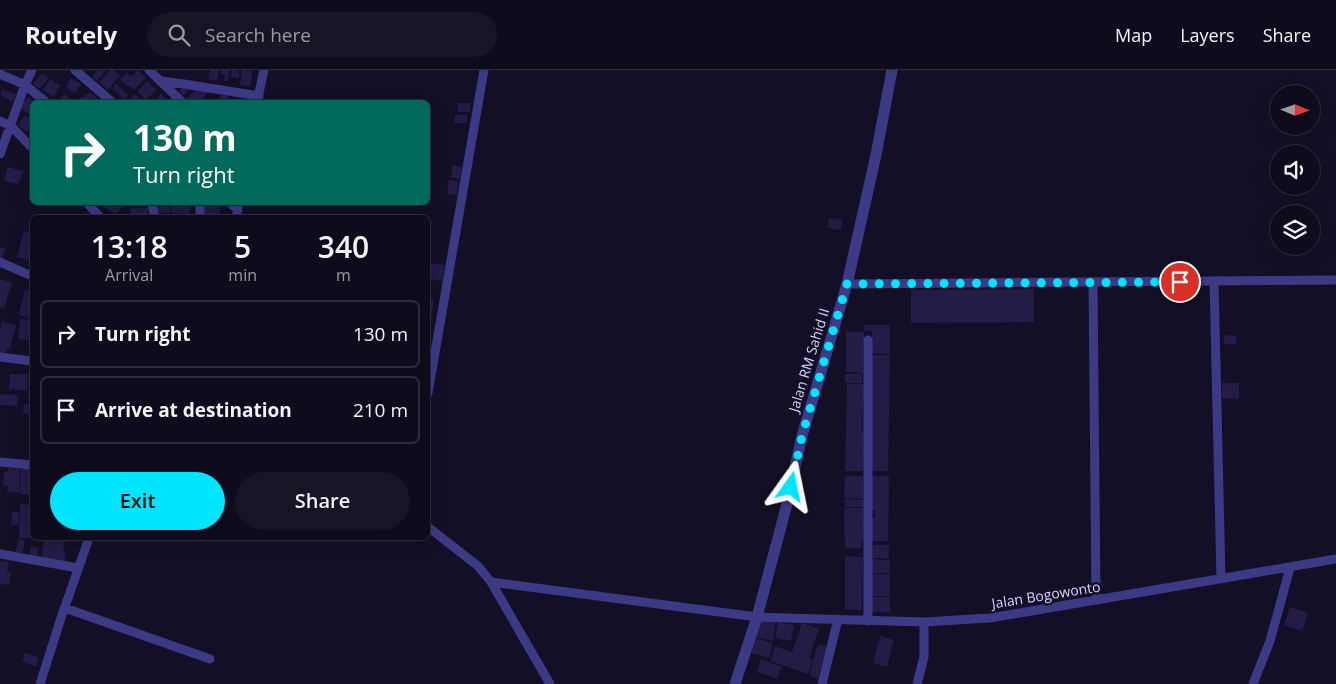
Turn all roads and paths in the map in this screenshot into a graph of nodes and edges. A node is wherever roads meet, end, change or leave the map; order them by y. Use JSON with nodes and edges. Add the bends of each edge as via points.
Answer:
{"nodes":[{"id":1,"x":32,"y":70,"type":"edge"},
{"id":2,"x":75,"y":70,"type":"edge"},
{"id":3,"x":149,"y":70,"type":"edge"},
{"id":4,"x":264,"y":70,"type":"edge"},
{"id":5,"x":484,"y":70,"type":"edge"},
{"id":6,"x":892,"y":70,"type":"edge"},
{"id":7,"x":0,"y":74,"type":"edge"},
{"id":8,"x":160,"y":81,"type":"junction"},
{"id":9,"x":25,"y":85,"type":"junction"},
{"id":10,"x":258,"y":99,"type":"edge"},
{"id":11,"x":44,"y":100,"type":"edge"},
{"id":12,"x":110,"y":100,"type":"edge"},
{"id":13,"x":180,"y":100,"type":"edge"},
{"id":14,"x":0,"y":121,"type":"edge"},
{"id":15,"x":11,"y":126,"type":"junction"},
{"id":16,"x":30,"y":146,"type":"edge"},
{"id":17,"x":0,"y":154,"type":"edge"},
{"id":18,"x":89,"y":205,"type":"edge"},
{"id":19,"x":98,"y":215,"type":"edge"},
{"id":20,"x":0,"y":262,"type":"edge"},
{"id":21,"x":30,"y":275,"type":"edge"},
{"id":22,"x":1336,"y":280,"type":"edge"},
{"id":23,"x":1093,"y":282,"type":"junction"},
{"id":24,"x":1214,"y":282,"type":"junction"},
{"id":25,"x":847,"y":284,"type":"junction"},
{"id":26,"x":868,"y":340,"type":"dead end"},
{"id":27,"x":0,"y":357,"type":"edge"},
{"id":28,"x":30,"y":362,"type":"edge"},
{"id":29,"x":430,"y":381,"type":"edge"},
{"id":30,"x":0,"y":462,"type":"edge"},
{"id":31,"x":30,"y":465,"type":"edge"},
{"id":32,"x":430,"y":529,"type":"edge"},
{"id":33,"x":88,"y":540,"type":"edge"},
{"id":34,"x":0,"y":554,"type":"edge"},
{"id":35,"x":1336,"y":559,"type":"edge"},
{"id":36,"x":78,"y":568,"type":"junction"},
{"id":37,"x":1290,"y":568,"type":"junction"},
{"id":38,"x":1222,"y":579,"type":"junction"},
{"id":39,"x":491,"y":582,"type":"junction"},
{"id":40,"x":1096,"y":600,"type":"junction"},
{"id":41,"x":65,"y":608,"type":"junction"},
{"id":42,"x":757,"y":616,"type":"junction"},
{"id":43,"x":838,"y":619,"type":"junction"},
{"id":44,"x":868,"y":621,"type":"junction"},
{"id":45,"x":924,"y":622,"type":"junction"},
{"id":46,"x":210,"y":659,"type":"dead end"},
{"id":47,"x":40,"y":684,"type":"edge"},
{"id":48,"x":550,"y":684,"type":"edge"},
{"id":49,"x":735,"y":684,"type":"edge"},
{"id":50,"x":822,"y":684,"type":"edge"},
{"id":51,"x":917,"y":684,"type":"edge"},
{"id":52,"x":1253,"y":684,"type":"edge"}],
"edges":[{"from":1,"to":9,"type":"street"},
{"from":2,"to":12,"type":"street"},
{"from":3,"to":8,"type":"street"},
{"from":4,"to":10,"type":"street"},
{"from":5,"to":29,"type":"street"},
{"from":6,"to":25,"type":"street","name":"Jalan RM Sahid II"},
{"from":7,"to":9,"type":"street"},
{"from":8,"to":10,"type":"street"},
{"from":8,"to":13,"type":"street"},
{"from":9,"to":11,"type":"street"},
{"from":9,"to":15,"type":"street"},
{"from":14,"to":15,"type":"street"},
{"from":15,"to":16,"type":"street"},
{"from":15,"to":17,"type":"street"},
{"from":18,"to":19,"type":"street"},
{"from":20,"to":21,"type":"street"},
{"from":22,"to":24,"type":"street"},
{"from":23,"to":24,"type":"street"},
{"from":23,"to":25,"type":"street"},
{"from":23,"to":40,"type":"street"},
{"from":24,"to":38,"type":"street"},
{"from":25,"to":42,"type":"street","name":"Jalan RM Sahid II","via":[[802,436]]},
{"from":26,"to":44,"type":"street"},
{"from":27,"to":28,"type":"street"},
{"from":30,"to":31,"type":"street"},
{"from":32,"to":39,"type":"street","via":[[478,566]]},
{"from":33,"to":36,"type":"street"},
{"from":34,"to":36,"type":"street"},
{"from":35,"to":37,"type":"street","name":"Jalan Bogowonto"},
{"from":36,"to":41,"type":"street"},
{"from":37,"to":38,"type":"street","name":"Jalan Bogowonto"},
{"from":37,"to":52,"type":"street","via":[[1270,641]]},
{"from":38,"to":40,"type":"street","name":"Jalan Bogowonto"},
{"from":39,"to":42,"type":"street","name":"Jalan Bogowonto"},
{"from":39,"to":48,"type":"street"},
{"from":40,"to":45,"type":"street","name":"Jalan Bogowonto","via":[[990,618]]},
{"from":41,"to":46,"type":"street"},
{"from":41,"to":47,"type":"street"},
{"from":42,"to":43,"type":"street","name":"Jalan Bogowonto"},
{"from":42,"to":49,"type":"street","name":"Jalan RM Sahid II"},
{"from":43,"to":44,"type":"street","name":"Jalan Bogowonto"},
{"from":43,"to":50,"type":"street"},
{"from":44,"to":45,"type":"street","name":"Jalan Bogowonto"},
{"from":45,"to":51,"type":"street","via":[[924,657]]}]}
